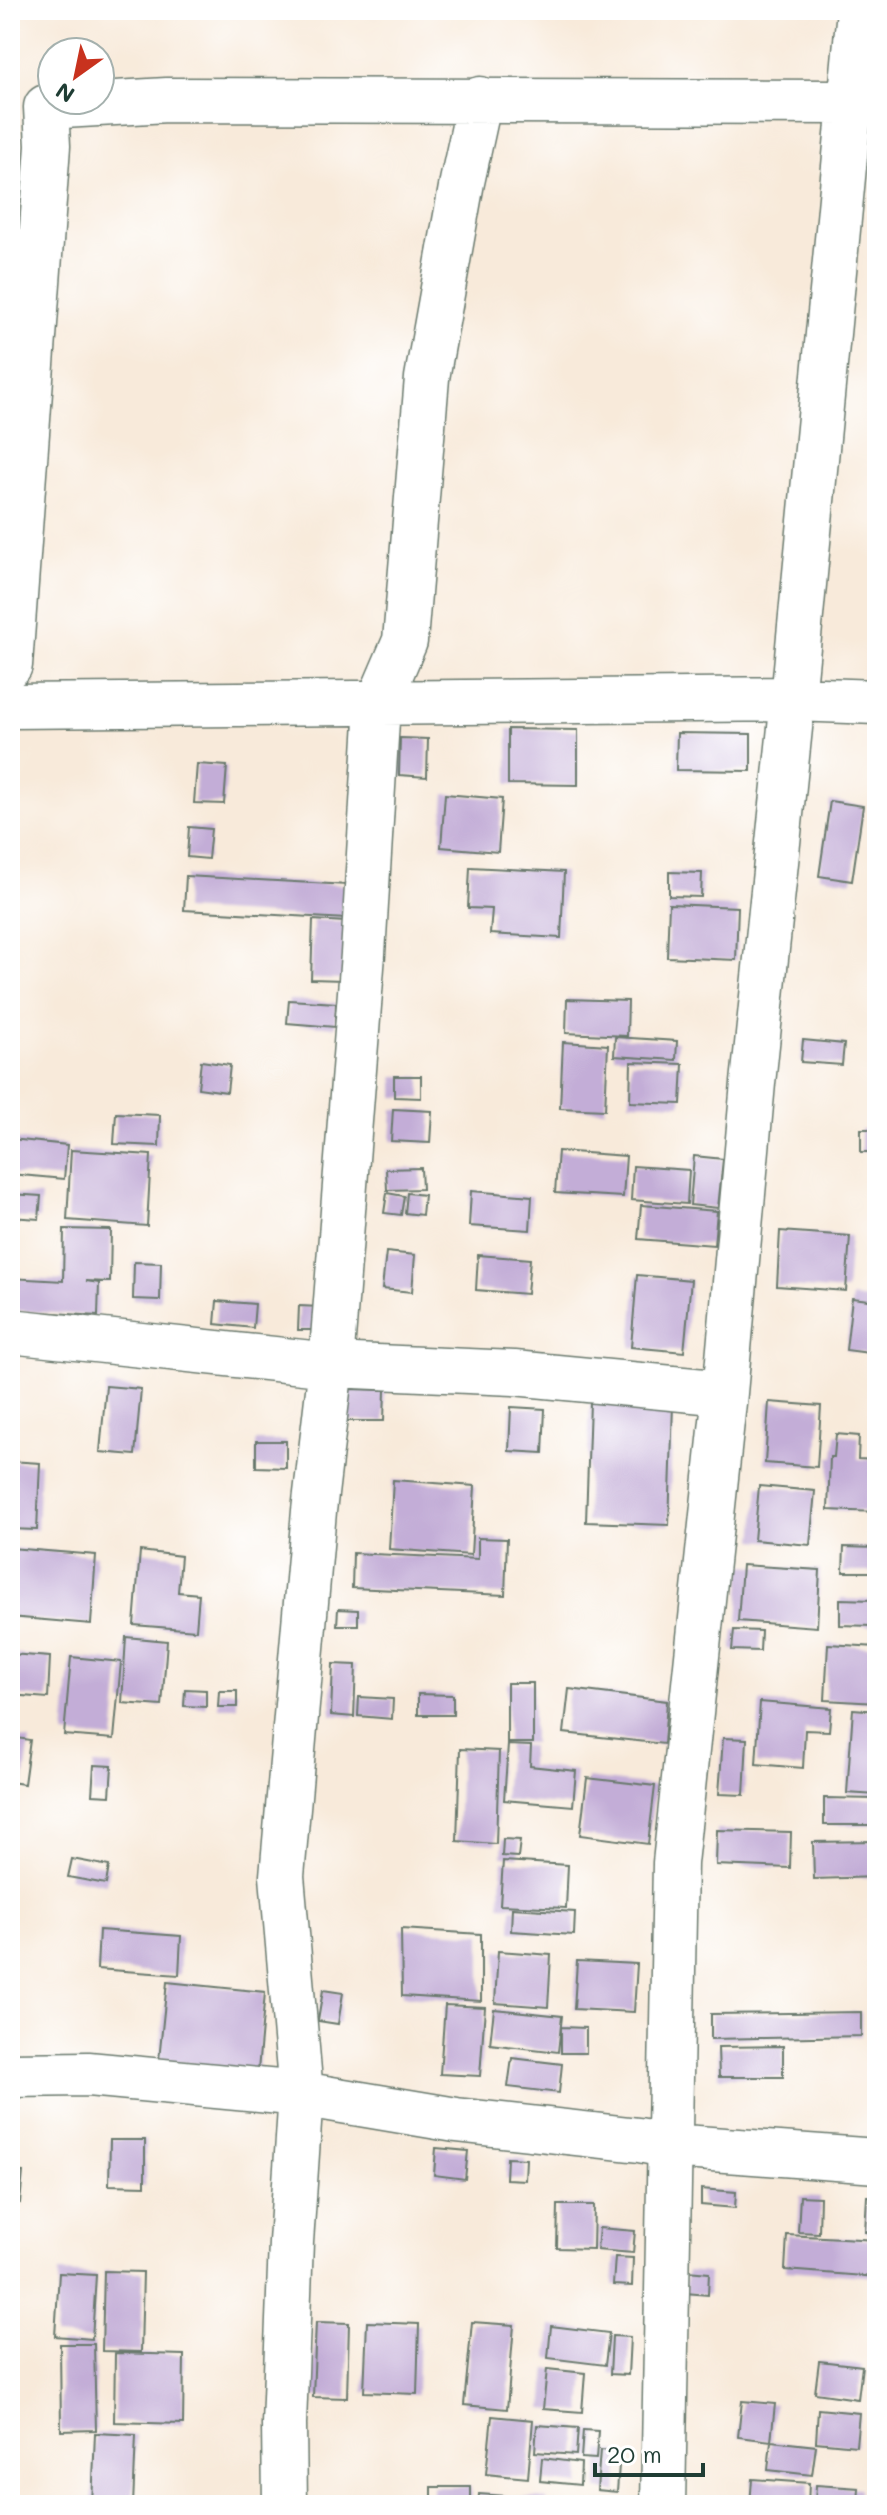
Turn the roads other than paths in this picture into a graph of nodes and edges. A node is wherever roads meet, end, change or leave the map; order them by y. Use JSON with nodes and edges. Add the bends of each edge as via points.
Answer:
{"nodes":[{"id":1,"x":859,"y":10,"type":"edge"},
{"id":2,"x":480,"y":99,"type":"junction"},
{"id":3,"x":851,"y":102,"type":"junction"},
{"id":4,"x":28,"y":108,"type":"edge"},
{"id":5,"x":10,"y":665,"type":"edge"},
{"id":6,"x":793,"y":699,"type":"junction"},
{"id":7,"x":877,"y":702,"type":"edge"},
{"id":8,"x":378,"y":704,"type":"junction"},
{"id":9,"x":10,"y":706,"type":"edge"},
{"id":10,"x":10,"y":1331,"type":"edge"},
{"id":11,"x":331,"y":1365,"type":"junction"},
{"id":12,"x":725,"y":1393,"type":"junction"},
{"id":13,"x":10,"y":2075,"type":"edge"},
{"id":14,"x":301,"y":2094,"type":"junction"},
{"id":15,"x":670,"y":2146,"type":"junction"},
{"id":16,"x":877,"y":2161,"type":"edge"},
{"id":17,"x":285,"y":2505,"type":"edge"},
{"id":18,"x":663,"y":2505,"type":"edge"}],
"edges":[{"from":1,"to":3,"type":"street"},
{"from":2,"to":3,"type":"street"},
{"from":2,"to":4,"type":"street","via":[[167,100]]},
{"from":2,"to":8,"type":"street","via":[[427,378],[405,641]]},
{"from":3,"to":6,"type":"street"},
{"from":4,"to":5,"type":"street","via":[[48,146]]},
{"from":6,"to":7,"type":"street"},
{"from":6,"to":8,"type":"street"},
{"from":6,"to":12,"type":"street"},
{"from":8,"to":9,"type":"street"},
{"from":8,"to":11,"type":"street"},
{"from":10,"to":11,"type":"street"},
{"from":11,"to":12,"type":"street","via":[[514,1373]]},
{"from":11,"to":14,"type":"street","via":[[282,1876]]},
{"from":12,"to":15,"type":"street","via":[[675,1863]]},
{"from":13,"to":14,"type":"street","via":[[88,2074]]},
{"from":14,"to":15,"type":"street","via":[[456,2120]]},
{"from":14,"to":17,"type":"street","via":[[284,2424]]},
{"from":15,"to":16,"type":"street"},
{"from":15,"to":18,"type":"street"}]}
